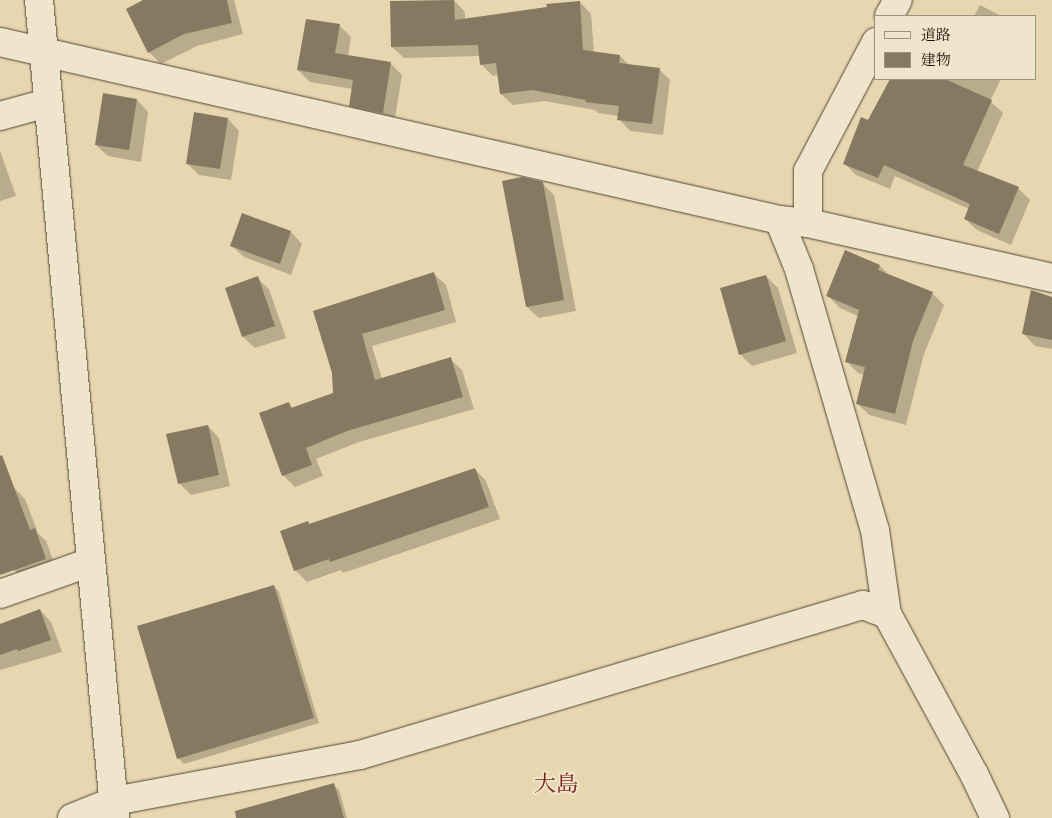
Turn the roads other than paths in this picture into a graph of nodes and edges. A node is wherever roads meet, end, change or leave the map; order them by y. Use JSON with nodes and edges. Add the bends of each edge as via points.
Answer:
{"nodes":[{"id":1,"x":39,"y":0,"type":"edge"},
{"id":2,"x":898,"y":0,"type":"edge"},
{"id":3,"x":890,"y":15,"type":"edge"},
{"id":4,"x":0,"y":42,"type":"edge"},
{"id":5,"x":874,"y":46,"type":"edge"},
{"id":6,"x":45,"y":52,"type":"junction"},
{"id":7,"x":48,"y":102,"type":"junction"},
{"id":8,"x":0,"y":116,"type":"edge"},
{"id":9,"x":779,"y":220,"type":"junction"},
{"id":10,"x":808,"y":224,"type":"junction"},
{"id":11,"x":1052,"y":278,"type":"edge"},
{"id":12,"x":92,"y":562,"type":"junction"},
{"id":13,"x":0,"y":594,"type":"edge"},
{"id":14,"x":887,"y":614,"type":"junction"},
{"id":15,"x":115,"y":810,"type":"edge"},
{"id":16,"x":72,"y":818,"type":"edge"},
{"id":17,"x":995,"y":818,"type":"edge"}],
"edges":[{"from":1,"to":6,"type":"street"},
{"from":2,"to":3,"type":"street"},
{"from":4,"to":6,"type":"street"},
{"from":5,"to":10,"type":"street","via":[[808,172]]},
{"from":6,"to":7,"type":"street"},
{"from":6,"to":9,"type":"street"},
{"from":7,"to":8,"type":"street"},
{"from":7,"to":12,"type":"street"},
{"from":9,"to":10,"type":"street"},
{"from":9,"to":14,"type":"street","via":[[799,270],[875,530]]},
{"from":10,"to":11,"type":"street"},
{"from":12,"to":13,"type":"street"},
{"from":12,"to":15,"type":"street"},
{"from":14,"to":15,"type":"street","via":[[863,605],[360,755]]},
{"from":14,"to":17,"type":"street"},
{"from":15,"to":16,"type":"street"}]}
